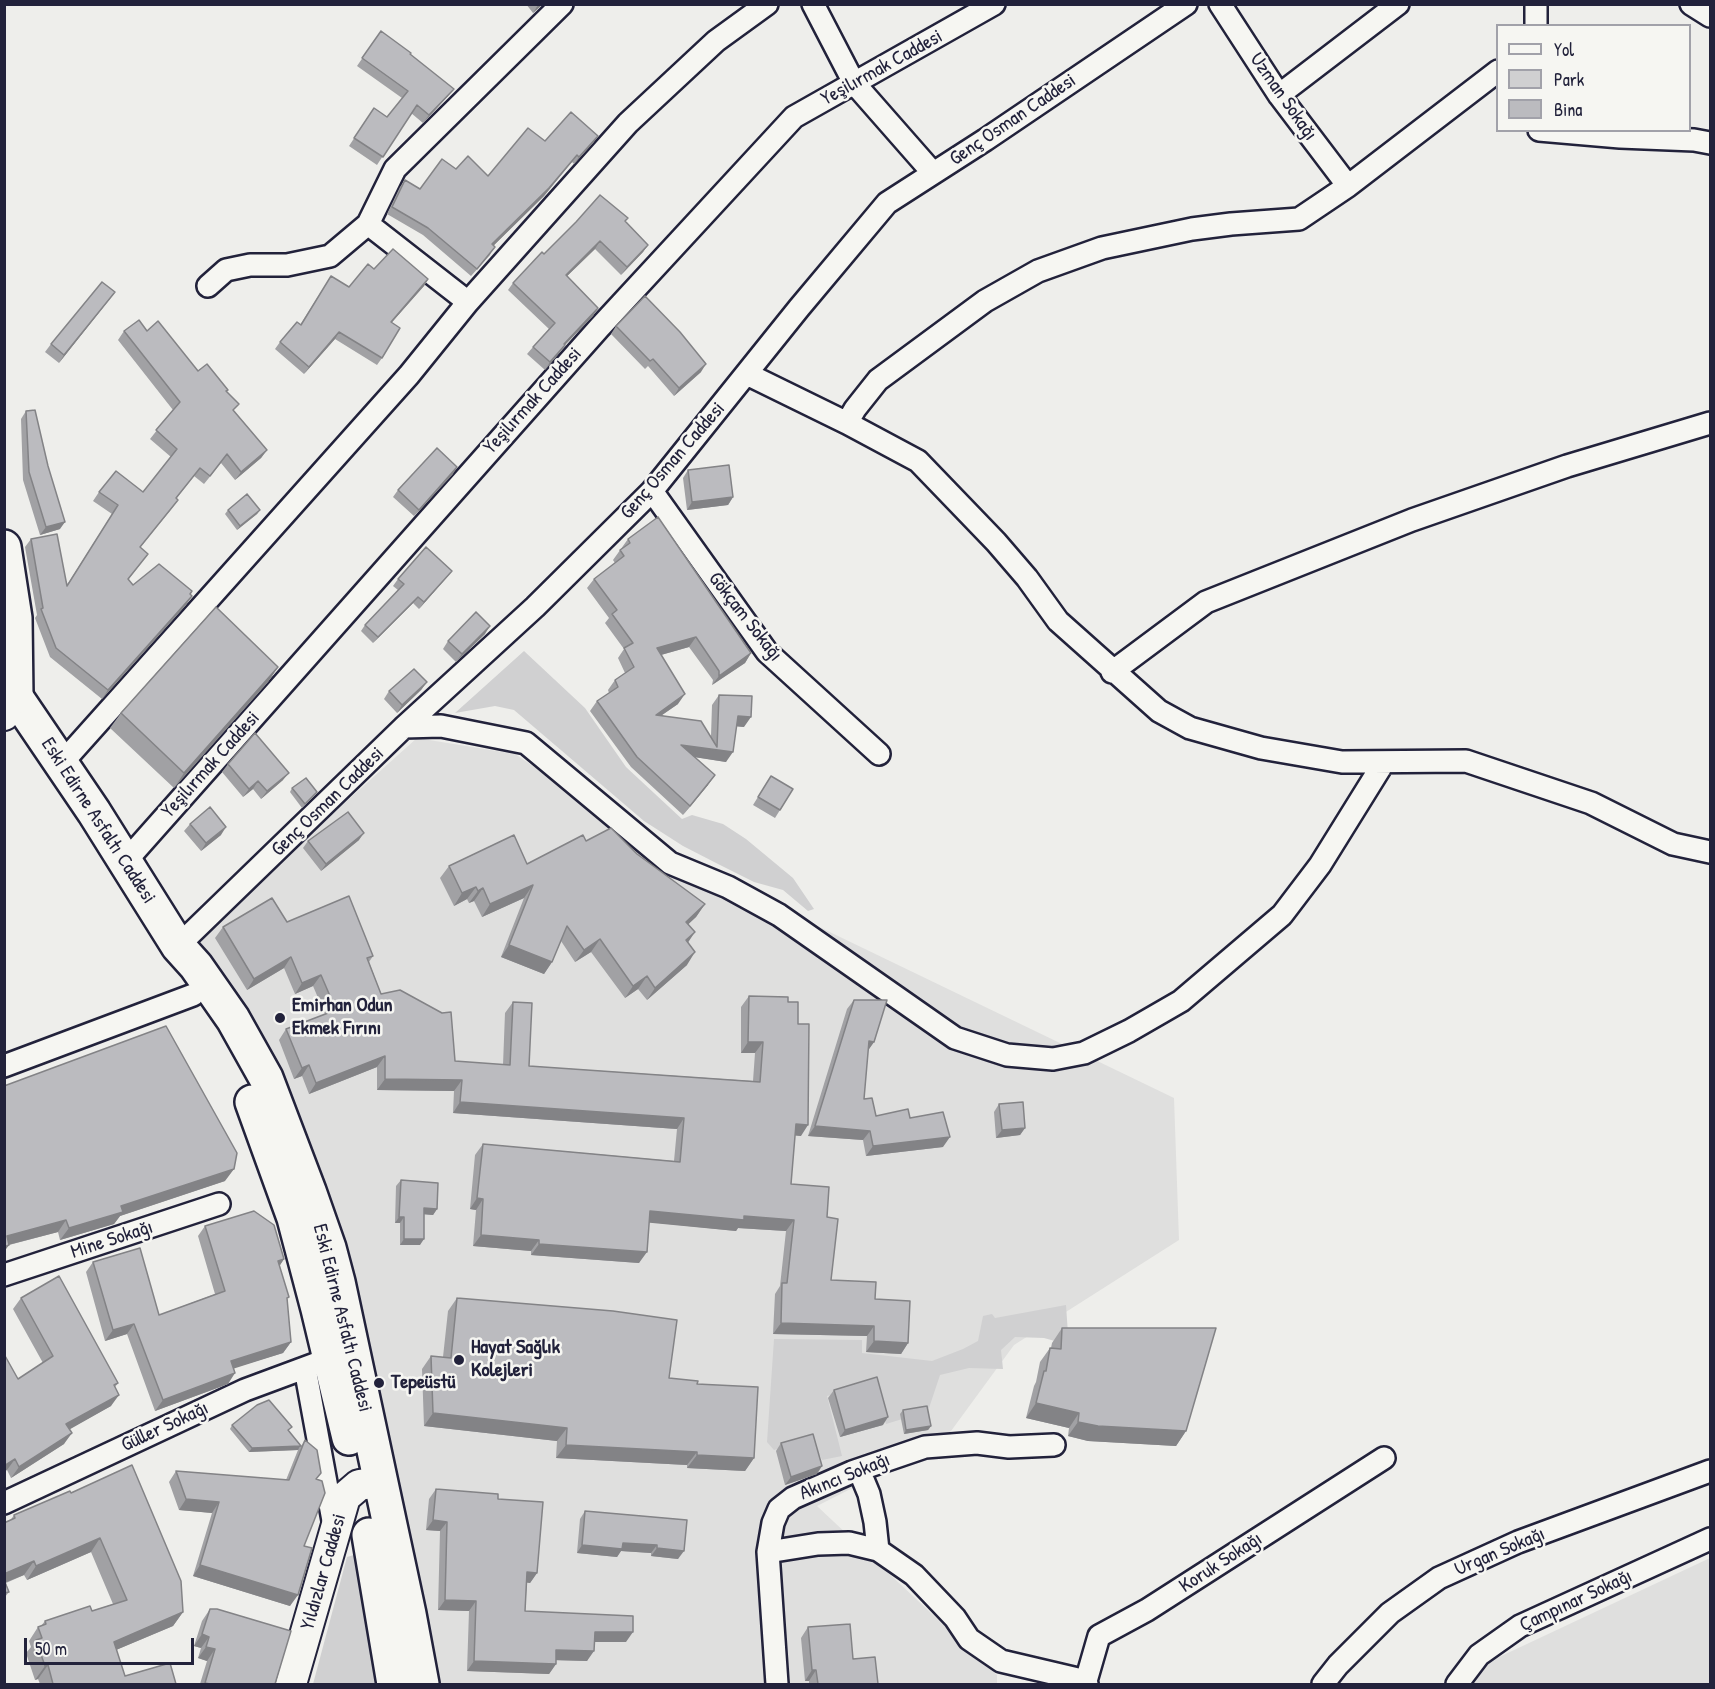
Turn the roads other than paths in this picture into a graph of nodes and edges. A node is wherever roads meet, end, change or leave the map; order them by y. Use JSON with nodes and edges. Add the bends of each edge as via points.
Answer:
{"nodes":[{"id":1,"x":562,"y":4,"type":"edge"},
{"id":2,"x":767,"y":4,"type":"edge"},
{"id":3,"x":813,"y":4,"type":"edge"},
{"id":4,"x":994,"y":4,"type":"edge"},
{"id":5,"x":1186,"y":4,"type":"edge"},
{"id":6,"x":1220,"y":4,"type":"edge"},
{"id":7,"x":1398,"y":4,"type":"edge"},
{"id":8,"x":1536,"y":4,"type":"edge"},
{"id":9,"x":1691,"y":4,"type":"edge"},
{"id":10,"x":1710,"y":16,"type":"edge"},
{"id":11,"x":1536,"y":24,"type":"edge"},
{"id":12,"x":1496,"y":72,"type":"edge"},
{"id":13,"x":854,"y":83,"type":"junction"},
{"id":14,"x":1279,"y":95,"type":"junction"},
{"id":15,"x":1562,"y":132,"type":"edge"},
{"id":16,"x":1710,"y":143,"type":"edge"},
{"id":17,"x":933,"y":173,"type":"junction"},
{"id":18,"x":1348,"y":186,"type":"junction"},
{"id":19,"x":368,"y":224,"type":"junction"},
{"id":20,"x":208,"y":286,"type":"dead end"},
{"id":21,"x":468,"y":302,"type":"junction"},
{"id":22,"x":747,"y":374,"type":"junction"},
{"id":23,"x":848,"y":423,"type":"junction"},
{"id":24,"x":1710,"y":423,"type":"edge"},
{"id":25,"x":652,"y":491,"type":"junction"},
{"id":26,"x":4,"y":548,"type":"edge"},
{"id":27,"x":4,"y":656,"type":"edge"},
{"id":28,"x":1112,"y":672,"type":"junction"},
{"id":29,"x":7,"y":699,"type":"edge"},
{"id":30,"x":404,"y":727,"type":"junction"},
{"id":31,"x":879,"y":754,"type":"dead end"},
{"id":32,"x":1384,"y":762,"type":"junction"},
{"id":33,"x":62,"y":764,"type":"junction"},
{"id":34,"x":1710,"y":852,"type":"edge"},
{"id":35,"x":125,"y":862,"type":"junction"},
{"id":36,"x":178,"y":946,"type":"junction"},
{"id":37,"x":193,"y":995,"type":"junction"},
{"id":38,"x":4,"y":1066,"type":"edge"},
{"id":39,"x":219,"y":1204,"type":"dead end"},
{"id":40,"x":4,"y":1275,"type":"edge"},
{"id":41,"x":329,"y":1361,"type":"junction"},
{"id":42,"x":1054,"y":1445,"type":"dead end"},
{"id":43,"x":1384,"y":1458,"type":"dead end"},
{"id":44,"x":859,"y":1470,"type":"junction"},
{"id":45,"x":1710,"y":1471,"type":"edge"},
{"id":46,"x":370,"y":1484,"type":"junction"},
{"id":47,"x":4,"y":1503,"type":"edge"},
{"id":48,"x":335,"y":1531,"type":"junction"},
{"id":49,"x":1710,"y":1539,"type":"edge"},
{"id":50,"x":878,"y":1550,"type":"junction"},
{"id":51,"x":768,"y":1552,"type":"junction"},
{"id":52,"x":1087,"y":1683,"type":"edge"},
{"id":53,"x":291,"y":1684,"type":"edge"},
{"id":54,"x":394,"y":1684,"type":"edge"},
{"id":55,"x":422,"y":1684,"type":"edge"},
{"id":56,"x":777,"y":1684,"type":"edge"},
{"id":57,"x":1323,"y":1684,"type":"edge"},
{"id":58,"x":1457,"y":1684,"type":"edge"}],
"edges":[{"from":1,"to":19,"type":"street","via":[[394,169]]},
{"from":2,"to":21,"type":"street","via":[[716,41],[628,123]]},
{"from":3,"to":13,"type":"street"},
{"from":4,"to":13,"type":"street","name":"Yeşilırmak Caddesi"},
{"from":5,"to":17,"type":"street","name":"Genç Osman Caddesi"},
{"from":6,"to":14,"type":"street","name":"Uzman Sokağı"},
{"from":7,"to":14,"type":"street"},
{"from":8,"to":11,"type":"street"},
{"from":9,"to":10,"type":"street"},
{"from":12,"to":18,"type":"street"},
{"from":13,"to":17,"type":"street"},
{"from":13,"to":35,"type":"street","name":"Yeşilırmak Caddesi","via":[[794,117],[598,328]]},
{"from":14,"to":18,"type":"street","name":"Uzman Sokağı"},
{"from":15,"to":16,"type":"street"},
{"from":17,"to":22,"type":"street","name":"Genç Osman Caddesi","via":[[887,203]]},
{"from":18,"to":23,"type":"street","via":[[1299,219],[1192,230],[1102,248],[1038,271],[985,301],[878,380]]},
{"from":19,"to":20,"type":"street","via":[[330,256],[287,265],[225,270]]},
{"from":19,"to":21,"type":"street"},
{"from":21,"to":33,"type":"street","via":[[409,375]]},
{"from":22,"to":23,"type":"street"},
{"from":22,"to":25,"type":"street","name":"Genç Osman Caddesi"},
{"from":23,"to":28,"type":"street","via":[[918,461],[996,542],[1058,621]]},
{"from":24,"to":28,"type":"street","via":[[1567,466],[1412,520],[1206,602]]},
{"from":25,"to":30,"type":"street","name":"Genç Osman Caddesi","via":[[535,607]]},
{"from":25,"to":31,"type":"street","name":"Gökçam Sokağı","via":[[767,652]]},
{"from":26,"to":29,"type":"main road","via":[[15,618]]},
{"from":27,"to":29,"type":"main road","name":"Eski Edirne Asfaltı Caddesi"},
{"from":28,"to":32,"type":"street","via":[[1159,711],[1190,728],[1261,748],[1342,762]]},
{"from":29,"to":33,"type":"main road","name":"Eski Edirne Asfaltı Caddesi"},
{"from":30,"to":32,"type":"street","via":[[441,726],[526,743],[670,863],[728,887],[779,915],[955,1038],[1007,1055],[1053,1059],[1084,1053],[1181,1001],[1282,915],[1320,865]]},
{"from":30,"to":36,"type":"street","name":"Genç Osman Caddesi"},
{"from":32,"to":34,"type":"street","via":[[1466,761],[1591,803],[1673,844]]},
{"from":33,"to":35,"type":"main road","name":"Eski Edirne Asfaltı Caddesi"},
{"from":35,"to":36,"type":"main road","name":"Eski Edirne Asfaltı Caddesi"},
{"from":36,"to":37,"type":"main road","name":"Eski Edirne Asfaltı Caddesi","via":[[181,978]]},
{"from":36,"to":41,"type":"main road","name":"Eski Edirne Asfaltı Caddesi","via":[[233,1019],[266,1078],[290,1138],[329,1248]]},
{"from":37,"to":38,"type":"street"},
{"from":37,"to":41,"type":"main road","name":"Eski Edirne Asfaltı Caddesi","via":[[229,1053],[256,1113],[294,1218]]},
{"from":39,"to":40,"type":"street","name":"Mine Sokağı"},
{"from":41,"to":46,"type":"main road","name":"Eski Edirne Asfaltı Caddesi"},
{"from":41,"to":47,"type":"street","name":"Güller Sokağı","via":[[245,1390]]},
{"from":41,"to":48,"type":"street"},
{"from":42,"to":44,"type":"street","name":"Akıncı Sokağı","via":[[933,1445]]},
{"from":43,"to":52,"type":"street","name":"Koruk Sokağı","via":[[1147,1610],[1099,1636]]},
{"from":44,"to":50,"type":"street","via":[[869,1494]]},
{"from":44,"to":51,"type":"street","name":"Akıncı Sokağı","via":[[793,1498],[779,1509]]},
{"from":45,"to":57,"type":"street","name":"Urgan Sokağı","via":[[1518,1542],[1439,1578],[1390,1613]]},
{"from":46,"to":48,"type":"street","name":"Yıldızlar Caddesi","via":[[345,1497]]},
{"from":46,"to":54,"type":"main road","name":"Eski Edirne Asfaltı Caddesi"},
{"from":46,"to":55,"type":"main road","name":"Eski Edirne Asfaltı Caddesi","via":[[409,1614]]},
{"from":48,"to":53,"type":"street","name":"Yıldızlar Caddesi"},
{"from":49,"to":58,"type":"street","name":"Çampınar Sokağı","via":[[1520,1626],[1479,1656]]},
{"from":50,"to":51,"type":"street","via":[[849,1543]]},
{"from":50,"to":52,"type":"street","via":[[914,1575],[955,1618],[969,1639],[1001,1661]]},
{"from":51,"to":56,"type":"street","name":"Akıncı Sokağı"}]}
